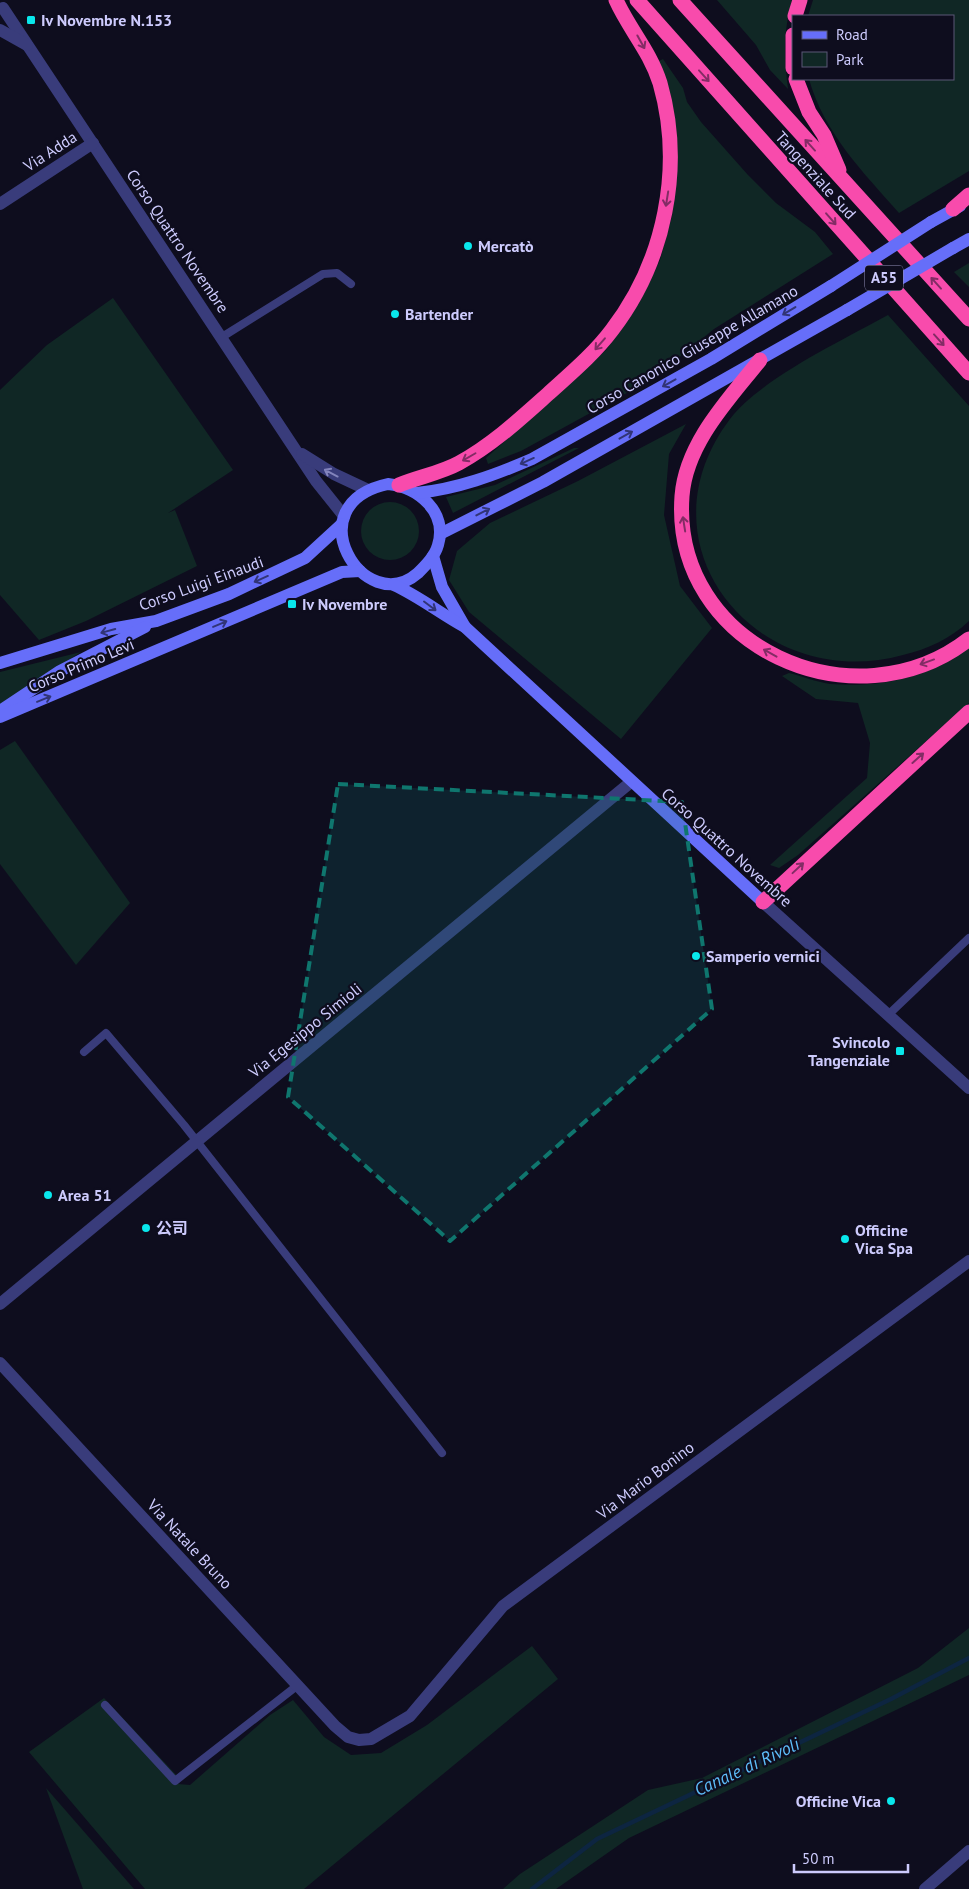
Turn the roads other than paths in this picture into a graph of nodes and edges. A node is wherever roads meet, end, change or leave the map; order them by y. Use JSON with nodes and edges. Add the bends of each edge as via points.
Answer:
{"nodes":[{"id":1,"x":616,"y":0,"type":"edge"},
{"id":2,"x":637,"y":0,"type":"edge"},
{"id":3,"x":680,"y":0,"type":"edge"},
{"id":4,"x":800,"y":0,"type":"edge"},
{"id":5,"x":2,"y":4,"type":"edge"},
{"id":6,"x":795,"y":15,"type":"edge"},
{"id":7,"x":0,"y":24,"type":"edge"},
{"id":8,"x":0,"y":30,"type":"edge"},
{"id":9,"x":31,"y":48,"type":"junction"},
{"id":10,"x":796,"y":80,"type":"edge"},
{"id":11,"x":93,"y":143,"type":"junction"},
{"id":12,"x":843,"y":181,"type":"junction"},
{"id":13,"x":969,"y":195,"type":"edge"},
{"id":14,"x":969,"y":201,"type":"edge"},
{"id":15,"x":0,"y":204,"type":"edge"},
{"id":16,"x":953,"y":210,"type":"junction"},
{"id":17,"x":969,"y":239,"type":"edge"},
{"id":18,"x":351,"y":284,"type":"dead end"},
{"id":19,"x":969,"y":320,"type":"edge"},
{"id":20,"x":222,"y":337,"type":"junction"},
{"id":21,"x":760,"y":360,"type":"junction"},
{"id":22,"x":969,"y":373,"type":"edge"},
{"id":23,"x":298,"y":452,"type":"junction"},
{"id":24,"x":398,"y":485,"type":"junction"},
{"id":25,"x":368,"y":490,"type":"junction"},
{"id":26,"x":417,"y":493,"type":"junction"},
{"id":27,"x":343,"y":520,"type":"junction"},
{"id":28,"x":440,"y":534,"type":"junction"},
{"id":29,"x":433,"y":556,"type":"junction"},
{"id":30,"x":360,"y":571,"type":"junction"},
{"id":31,"x":394,"y":585,"type":"junction"},
{"id":32,"x":156,"y":621,"type":"junction"},
{"id":33,"x":465,"y":627,"type":"junction"},
{"id":34,"x":969,"y":639,"type":"edge"},
{"id":35,"x":0,"y":663,"type":"edge"},
{"id":36,"x":0,"y":711,"type":"edge"},
{"id":37,"x":969,"y":712,"type":"edge"},
{"id":38,"x":0,"y":717,"type":"edge"},
{"id":39,"x":632,"y":782,"type":"junction"},
{"id":40,"x":763,"y":902,"type":"junction"},
{"id":41,"x":969,"y":938,"type":"edge"},
{"id":42,"x":888,"y":1015,"type":"junction"},
{"id":43,"x":84,"y":1052,"type":"dead end"},
{"id":44,"x":969,"y":1088,"type":"edge"},
{"id":45,"x":196,"y":1141,"type":"junction"},
{"id":46,"x":969,"y":1261,"type":"edge"},
{"id":47,"x":0,"y":1304,"type":"edge"},
{"id":48,"x":0,"y":1363,"type":"edge"},
{"id":49,"x":442,"y":1453,"type":"dead end"},
{"id":50,"x":298,"y":1685,"type":"junction"},
{"id":51,"x":105,"y":1705,"type":"dead end"},
{"id":52,"x":359,"y":1740,"type":"joint"},
{"id":53,"x":969,"y":1851,"type":"edge"},
{"id":54,"x":925,"y":1889,"type":"edge"}],
"edges":[{"from":1,"to":24,"type":"highway","one_way":true,"via":[[649,56],[660,83],[667,117],[669,184],[656,249],[644,279],[612,330],[590,355],[509,429],[456,465]]},
{"from":2,"to":22,"type":"highway","name":"Tangenziale Sud","number":"A55","one_way":true},
{"from":12,"to":3,"type":"highway","name":"Tangenziale Sud","number":"A55","one_way":true},
{"from":4,"to":6,"type":"highway"},
{"from":5,"to":7,"type":"street"},
{"from":5,"to":9,"type":"street","name":"Corso Quattro Novembre"},
{"from":8,"to":9,"type":"street","name":"Corso Quattro Novembre"},
{"from":9,"to":11,"type":"street","name":"Corso Quattro Novembre"},
{"from":10,"to":12,"type":"highway"},
{"from":11,"to":15,"type":"street","name":"Via Adda"},
{"from":11,"to":20,"type":"street","name":"Corso Quattro Novembre"},
{"from":19,"to":12,"type":"highway","name":"Tangenziale Sud","number":"A55","one_way":true},
{"from":13,"to":16,"type":"highway"},
{"from":14,"to":16,"type":"main road","name":"Corso Canonico Giuseppe Allamano"},
{"from":16,"to":26,"type":"main road","name":"Corso Canonico Giuseppe Allamano","one_way":true,"bridge":true,"via":[[712,359],[532,459],[444,489]]},
{"from":17,"to":21,"type":"main road","bridge":true},
{"from":18,"to":20,"type":"lane","via":[[337,273],[323,274]]},
{"from":20,"to":23,"type":"street","name":"Corso Quattro Novembre"},
{"from":28,"to":21,"type":"main road","one_way":true,"via":[[542,482]]},
{"from":34,"to":21,"type":"highway","one_way":true,"via":[[929,662],[897,672],[838,675],[809,670],[782,659],[730,625],[714,608],[700,585],[689,555],[682,521],[682,494],[702,438]]},
{"from":25,"to":23,"type":"street","name":"Corso Quattro Novembre","one_way":true},
{"from":23,"to":27,"type":"street","name":"Corso Quattro Novembre"},
{"from":24,"to":25,"type":"main road","via":[[388,484]]},
{"from":24,"to":26,"type":"main road"},
{"from":25,"to":27,"type":"main road","via":[[350,505]]},
{"from":26,"to":28,"type":"main road","via":[[429,502],[438,517]]},
{"from":27,"to":30,"type":"main road","via":[[344,550]]},
{"from":27,"to":32,"type":"main road","name":"Corso Luigi Einaudi","one_way":true,"via":[[324,543],[298,562],[229,594]]},
{"from":28,"to":29,"type":"main road"},
{"from":29,"to":31,"type":"main road","via":[[412,578]]},
{"from":29,"to":33,"type":"main road","name":"Corso Quattro Novembre","via":[[442,587]]},
{"from":30,"to":31,"type":"main road","via":[[380,583]]},
{"from":38,"to":30,"type":"main road","name":"Corso Primo Levi","one_way":true,"via":[[342,572]]},
{"from":31,"to":33,"type":"main road","name":"Corso Quattro Novembre","one_way":true},
{"from":32,"to":35,"type":"main road","name":"Corso Luigi Einaudi","one_way":true,"via":[[110,629]]},
{"from":32,"to":36,"type":"main road","name":"Corso Primo Levi","via":[[60,671]]},
{"from":33,"to":39,"type":"main road","name":"Corso Quattro Novembre"},
{"from":40,"to":37,"type":"highway","one_way":true},
{"from":39,"to":40,"type":"main road","name":"Corso Quattro Novembre"},
{"from":39,"to":45,"type":"street","name":"Via Egesippo Simioli"},
{"from":40,"to":42,"type":"street","name":"Corso Quattro Novembre"},
{"from":41,"to":42,"type":"lane"},
{"from":42,"to":44,"type":"street","name":"Corso Quattro Novembre"},
{"from":43,"to":45,"type":"lane","via":[[106,1033]]},
{"from":45,"to":47,"type":"street","name":"Via Egesippo Simioli"},
{"from":45,"to":49,"type":"lane"},
{"from":46,"to":52,"type":"street","name":"Via Mario Bonino","via":[[503,1606],[410,1716],[385,1733]]},
{"from":48,"to":50,"type":"street","name":"Via Natale Bruno"},
{"from":50,"to":51,"type":"lane","via":[[175,1781]]},
{"from":50,"to":52,"type":"street","name":"Via Natale Bruno","via":[[335,1726],[348,1737]]},
{"from":53,"to":54,"type":"street"}]}
